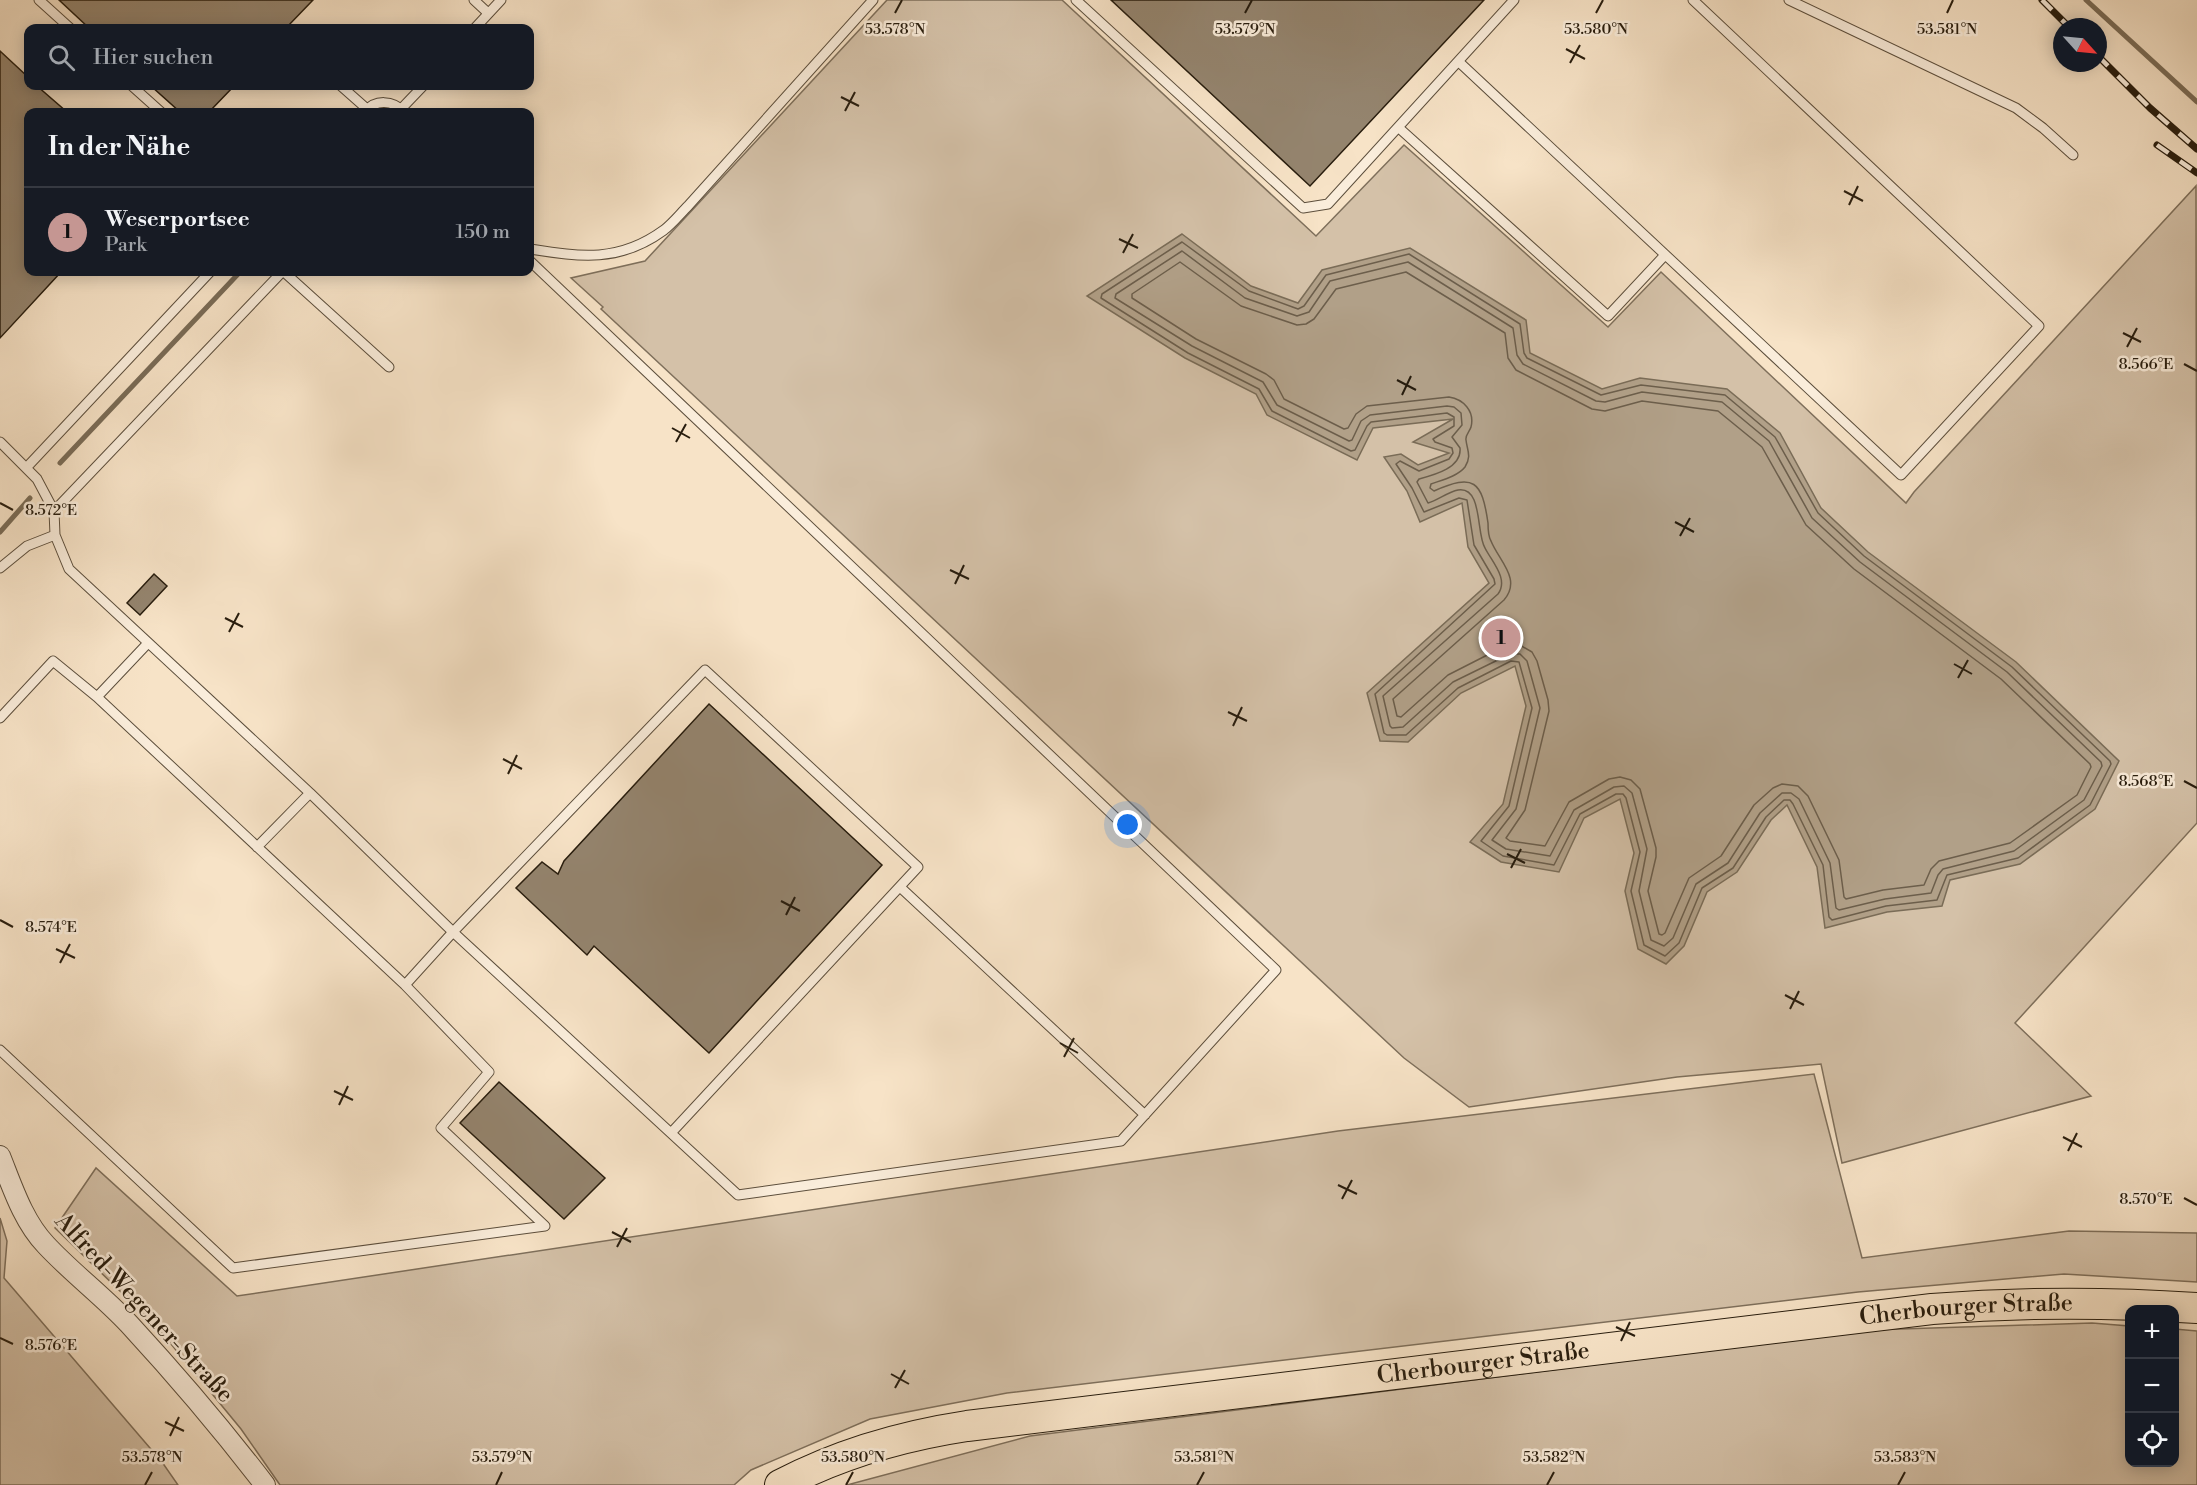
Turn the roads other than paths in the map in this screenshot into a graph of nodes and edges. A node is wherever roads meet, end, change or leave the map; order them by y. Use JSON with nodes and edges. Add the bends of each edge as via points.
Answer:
{"nodes":[{"id":1,"x":39,"y":0,"type":"edge"},
{"id":2,"x":474,"y":0,"type":"edge"},
{"id":3,"x":501,"y":0,"type":"edge"},
{"id":4,"x":873,"y":0,"type":"edge"},
{"id":5,"x":1076,"y":0,"type":"edge"},
{"id":6,"x":1514,"y":0,"type":"edge"},
{"id":7,"x":1693,"y":0,"type":"edge"},
{"id":8,"x":1789,"y":0,"type":"edge"},
{"id":9,"x":489,"y":14,"type":"junction"},
{"id":10,"x":66,"y":24,"type":"edge"},
{"id":11,"x":479,"y":24,"type":"edge"},
{"id":12,"x":1459,"y":62,"type":"junction"},
{"id":13,"x":136,"y":90,"type":"edge"},
{"id":14,"x":345,"y":90,"type":"edge"},
{"id":15,"x":420,"y":90,"type":"edge"},
{"id":16,"x":157,"y":108,"type":"edge"},
{"id":17,"x":363,"y":108,"type":"edge"},
{"id":18,"x":371,"y":108,"type":"edge"},
{"id":19,"x":397,"y":108,"type":"edge"},
{"id":20,"x":405,"y":108,"type":"edge"},
{"id":21,"x":1399,"y":128,"type":"junction"},
{"id":22,"x":2073,"y":155,"type":"dead end"},
{"id":23,"x":534,"y":250,"type":"edge"},
{"id":24,"x":1665,"y":255,"type":"junction"},
{"id":25,"x":534,"y":265,"type":"edge"},
{"id":26,"x":206,"y":276,"type":"edge"},
{"id":27,"x":279,"y":276,"type":"edge"},
{"id":28,"x":287,"y":276,"type":"edge"},
{"id":29,"x":389,"y":367,"type":"dead end"},
{"id":30,"x":0,"y":442,"type":"edge"},
{"id":31,"x":27,"y":467,"type":"junction"},
{"id":32,"x":54,"y":511,"type":"junction"},
{"id":33,"x":55,"y":535,"type":"junction"},
{"id":34,"x":0,"y":568,"type":"edge"},
{"id":35,"x":148,"y":643,"type":"junction"},
{"id":36,"x":97,"y":697,"type":"junction"},
{"id":37,"x":0,"y":718,"type":"edge"},
{"id":38,"x":310,"y":793,"type":"junction"},
{"id":39,"x":257,"y":847,"type":"junction"},
{"id":40,"x":900,"y":887,"type":"junction"},
{"id":41,"x":453,"y":932,"type":"junction"},
{"id":42,"x":405,"y":985,"type":"junction"},
{"id":43,"x":0,"y":1050,"type":"edge"},
{"id":44,"x":1145,"y":1115,"type":"junction"},
{"id":45,"x":670,"y":1133,"type":"junction"},
{"id":46,"x":0,"y":1156,"type":"edge"},
{"id":47,"x":2197,"y":1308,"type":"edge"},
{"id":48,"x":265,"y":1485,"type":"edge"},
{"id":49,"x":780,"y":1485,"type":"edge"}],
"edges":[{"from":1,"to":10,"type":"lane"},
{"from":2,"to":9,"type":"lane"},
{"from":3,"to":9,"type":"lane"},
{"from":4,"to":23,"type":"lane","via":[[665,229],[608,256]]},
{"from":5,"to":21,"type":"lane","via":[[1303,208],[1328,204]]},
{"from":6,"to":12,"type":"lane"},
{"from":7,"to":24,"type":"lane","via":[[2038,326],[1901,475]]},
{"from":8,"to":22,"type":"lane","via":[[2016,108]]},
{"from":9,"to":11,"type":"lane"},
{"from":12,"to":21,"type":"lane"},
{"from":12,"to":24,"type":"lane"},
{"from":13,"to":16,"type":"lane"},
{"from":14,"to":17,"type":"lane"},
{"from":15,"to":20,"type":"lane"},
{"from":18,"to":19,"type":"lane","via":[[381,102]]},
{"from":21,"to":24,"type":"lane","via":[[1608,316]]},
{"from":25,"to":44,"type":"lane","via":[[1276,970]]},
{"from":26,"to":31,"type":"lane"},
{"from":27,"to":32,"type":"lane"},
{"from":28,"to":29,"type":"lane"},
{"from":30,"to":31,"type":"lane"},
{"from":31,"to":32,"type":"lane"},
{"from":32,"to":33,"type":"lane"},
{"from":33,"to":34,"type":"lane","via":[[27,546]]},
{"from":33,"to":35,"type":"lane","via":[[69,569]]},
{"from":35,"to":36,"type":"lane"},
{"from":35,"to":38,"type":"lane"},
{"from":36,"to":37,"type":"lane","via":[[53,661]]},
{"from":36,"to":39,"type":"lane"},
{"from":38,"to":39,"type":"lane"},
{"from":38,"to":41,"type":"lane"},
{"from":39,"to":42,"type":"lane"},
{"from":40,"to":41,"type":"lane","via":[[918,867],[705,670]]},
{"from":40,"to":44,"type":"lane"},
{"from":40,"to":45,"type":"lane"},
{"from":41,"to":42,"type":"lane"},
{"from":41,"to":45,"type":"lane"},
{"from":42,"to":43,"type":"lane","via":[[489,1072],[441,1128],[545,1226],[233,1268]]},
{"from":44,"to":45,"type":"lane","via":[[1122,1141],[738,1195]]},
{"from":46,"to":48,"type":"street","name":"Alfred-Wegener-Straße","via":[[22,1210],[45,1244],[108,1301],[169,1366]]},
{"from":47,"to":49,"type":"main road","name":"Cherbourger Straße","via":[[2064,1302],[1932,1309],[967,1425],[878,1445],[808,1470]]}]}
